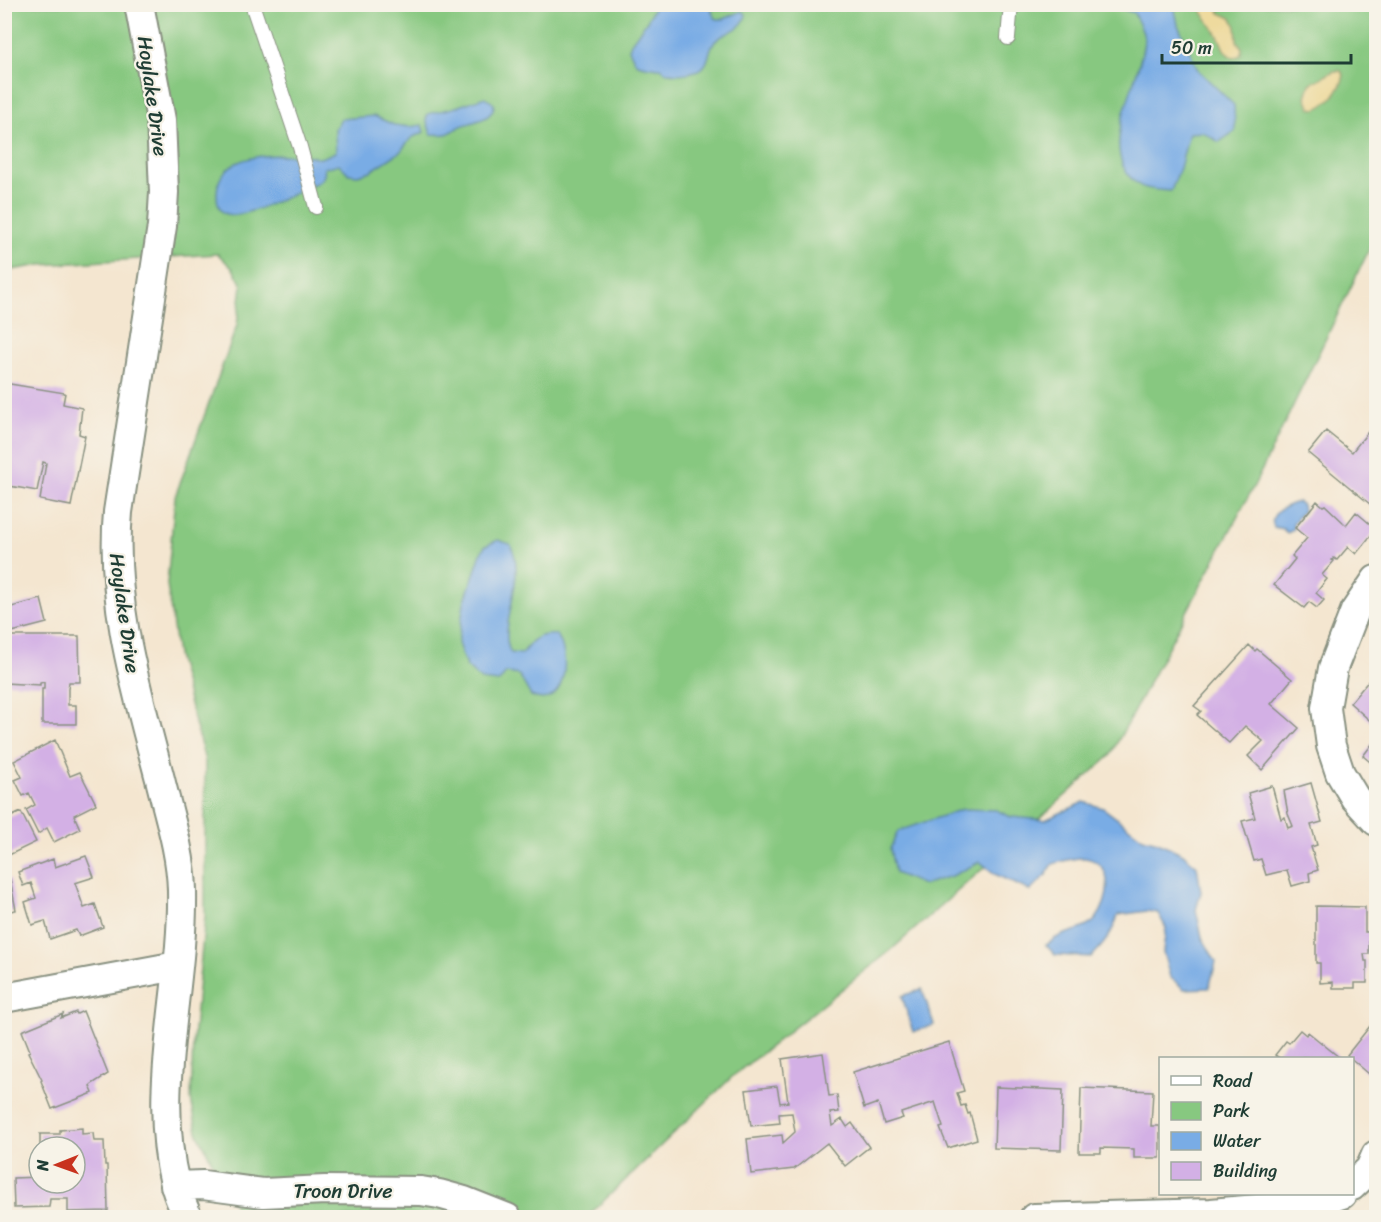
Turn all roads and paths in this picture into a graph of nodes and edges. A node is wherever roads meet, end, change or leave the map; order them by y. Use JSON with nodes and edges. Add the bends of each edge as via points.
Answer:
{"nodes":[{"id":1,"x":139,"y":4,"type":"edge"},
{"id":2,"x":252,"y":4,"type":"edge"},
{"id":3,"x":1011,"y":4,"type":"edge"},
{"id":4,"x":1008,"y":38,"type":"dead end"},
{"id":5,"x":316,"y":207,"type":"dead end"},
{"id":6,"x":1377,"y":580,"type":"edge"},
{"id":7,"x":1377,"y":821,"type":"edge"},
{"id":8,"x":177,"y":966,"type":"junction"},
{"id":9,"x":4,"y":998,"type":"edge"},
{"id":10,"x":1377,"y":1155,"type":"edge"},
{"id":11,"x":1354,"y":1185,"type":"edge"},
{"id":12,"x":175,"y":1186,"type":"junction"},
{"id":13,"x":1339,"y":1195,"type":"edge"},
{"id":14,"x":188,"y":1218,"type":"edge"},
{"id":15,"x":507,"y":1218,"type":"edge"},
{"id":16,"x":1034,"y":1218,"type":"edge"}],
"edges":[{"from":1,"to":8,"type":"street","name":"Hoylake Drive","via":[[160,120],[164,192],[115,545],[129,656],[179,856],[182,891]]},
{"from":2,"to":5,"type":"lane"},
{"from":3,"to":4,"type":"lane"},
{"from":6,"to":7,"type":"street","via":[[1355,611],[1333,668],[1326,708],[1331,746],[1340,773],[1355,798]]},
{"from":8,"to":9,"type":"street"},
{"from":8,"to":12,"type":"street","name":"Hoylake Drive","via":[[165,1097],[166,1137]]},
{"from":10,"to":11,"type":"street"},
{"from":12,"to":14,"type":"street","name":"Hoylake Drive"},
{"from":12,"to":15,"type":"street","name":"Troon Drive","via":[[203,1185],[263,1193],[421,1191],[464,1201]]},
{"from":13,"to":16,"type":"street","via":[[1312,1204],[1211,1213]]}]}
